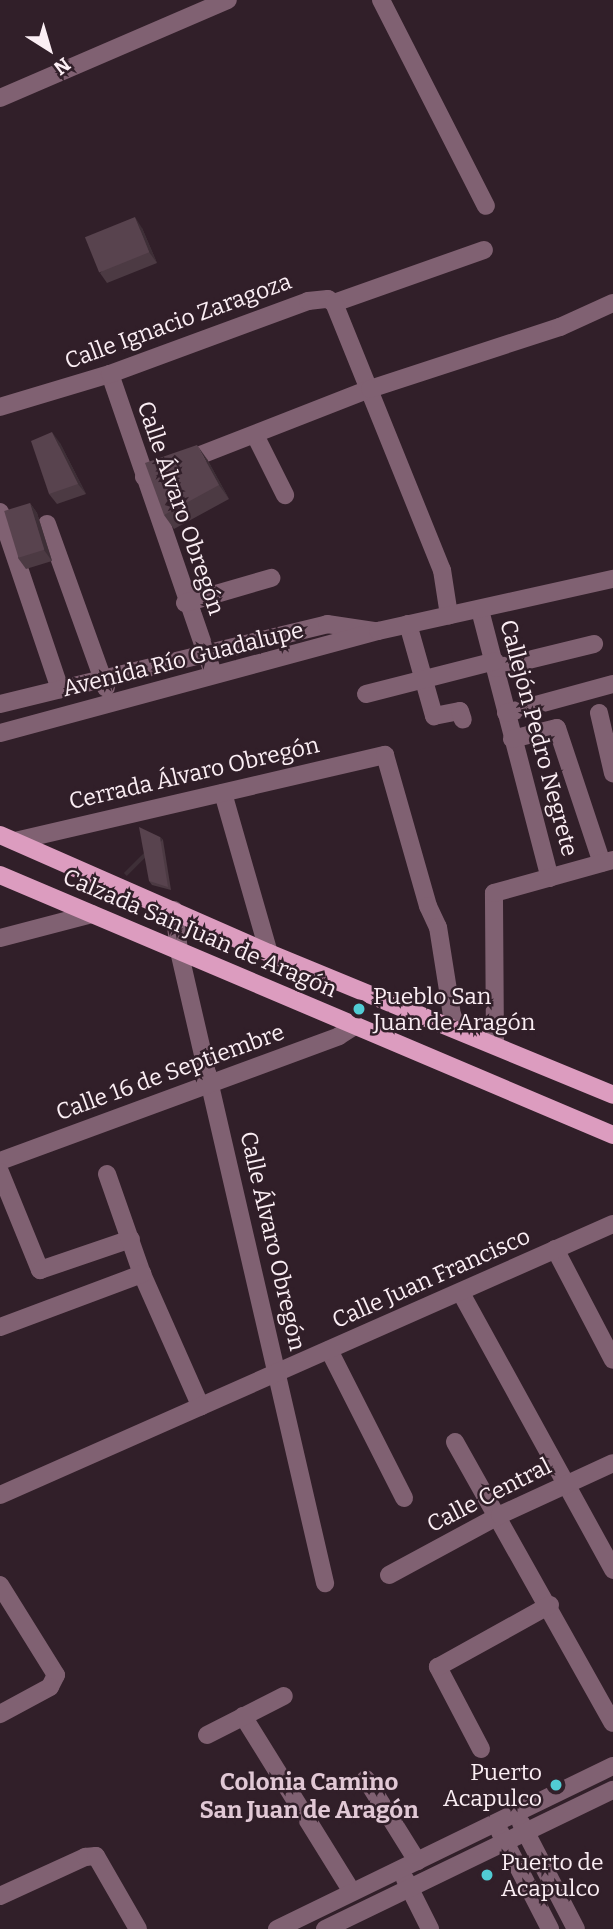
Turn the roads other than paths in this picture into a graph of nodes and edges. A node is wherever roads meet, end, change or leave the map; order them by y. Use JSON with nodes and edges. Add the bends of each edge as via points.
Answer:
{"nodes":[{"id":1,"x":228,"y":0,"type":"edge"},
{"id":2,"x":381,"y":0,"type":"edge"},
{"id":3,"x":0,"y":98,"type":"edge"},
{"id":4,"x":486,"y":206,"type":"dead end"},
{"id":5,"x":484,"y":250,"type":"dead end"},
{"id":6,"x":334,"y":303,"type":"junction"},
{"id":7,"x":613,"y":303,"type":"edge"},
{"id":8,"x":110,"y":373,"type":"junction"},
{"id":9,"x":370,"y":389,"type":"junction"},
{"id":10,"x":0,"y":407,"type":"edge"},
{"id":11,"x":256,"y":437,"type":"junction"},
{"id":12,"x":144,"y":477,"type":"junction"},
{"id":13,"x":285,"y":495,"type":"dead end"},
{"id":14,"x":0,"y":512,"type":"edge"},
{"id":15,"x":47,"y":524,"type":"dead end"},
{"id":16,"x":271,"y":578,"type":"dead end"},
{"id":17,"x":613,"y":579,"type":"edge"},
{"id":18,"x":186,"y":603,"type":"junction"},
{"id":19,"x":480,"y":610,"type":"junction"},
{"id":20,"x":449,"y":615,"type":"junction"},
{"id":21,"x":408,"y":624,"type":"junction"},
{"id":22,"x":378,"y":631,"type":"junction"},
{"id":23,"x":594,"y":644,"type":"dead end"},
{"id":24,"x":207,"y":657,"type":"junction"},
{"id":25,"x":495,"y":664,"type":"junction"},
{"id":26,"x":215,"y":677,"type":"junction"},
{"id":27,"x":424,"y":677,"type":"junction"},
{"id":28,"x":102,"y":680,"type":"junction"},
{"id":29,"x":613,"y":684,"type":"edge"},
{"id":30,"x":60,"y":689,"type":"junction"},
{"id":31,"x":366,"y":694,"type":"dead end"},
{"id":32,"x":112,"y":701,"type":"junction"},
{"id":33,"x":0,"y":705,"type":"edge"},
{"id":34,"x":506,"y":713,"type":"junction"},
{"id":35,"x":599,"y":713,"type":"dead end"},
{"id":36,"x":463,"y":720,"type":"dead end"},
{"id":37,"x":0,"y":733,"type":"edge"},
{"id":38,"x":512,"y":739,"type":"junction"},
{"id":39,"x":613,"y":773,"type":"edge"},
{"id":40,"x":223,"y":793,"type":"junction"},
{"id":41,"x":7,"y":838,"type":"edge"},
{"id":42,"x":608,"y":861,"type":"edge"},
{"id":43,"x":0,"y":875,"type":"edge"},
{"id":44,"x":550,"y":878,"type":"junction"},
{"id":45,"x":174,"y":910,"type":"junction"},
{"id":46,"x":92,"y":914,"type":"junction"},
{"id":47,"x":0,"y":938,"type":"edge"},
{"id":48,"x":179,"y":951,"type":"junction"},
{"id":49,"x":269,"y":953,"type":"junction"},
{"id":50,"x":356,"y":1025,"type":"junction"},
{"id":51,"x":459,"y":1030,"type":"junction"},
{"id":52,"x":495,"y":1045,"type":"junction"},
{"id":53,"x":212,"y":1084,"type":"junction"},
{"id":54,"x":613,"y":1095,"type":"edge"},
{"id":55,"x":613,"y":1135,"type":"edge"},
{"id":56,"x":0,"y":1161,"type":"edge"},
{"id":57,"x":0,"y":1172,"type":"edge"},
{"id":58,"x":107,"y":1174,"type":"dead end"},
{"id":59,"x":613,"y":1223,"type":"edge"},
{"id":60,"x":131,"y":1239,"type":"junction"},
{"id":61,"x":555,"y":1249,"type":"junction"},
{"id":62,"x":142,"y":1274,"type":"junction"},
{"id":63,"x":461,"y":1293,"type":"junction"},
{"id":64,"x":0,"y":1327,"type":"edge"},
{"id":65,"x":329,"y":1350,"type":"junction"},
{"id":66,"x":613,"y":1360,"type":"edge"},
{"id":67,"x":279,"y":1373,"type":"junction"},
{"id":68,"x":201,"y":1407,"type":"junction"},
{"id":69,"x":455,"y":1442,"type":"dead end"},
{"id":70,"x":613,"y":1463,"type":"edge"},
{"id":71,"x":568,"y":1483,"type":"junction"},
{"id":72,"x":0,"y":1495,"type":"edge"},
{"id":73,"x":404,"y":1498,"type":"dead end"},
{"id":74,"x":500,"y":1515,"type":"junction"},
{"id":75,"x":613,"y":1570,"type":"edge"},
{"id":76,"x":389,"y":1575,"type":"dead end"},
{"id":77,"x":326,"y":1583,"type":"dead end"},
{"id":78,"x":0,"y":1585,"type":"edge"},
{"id":79,"x":550,"y":1605,"type":"junction"},
{"id":80,"x":284,"y":1696,"type":"dead end"},
{"id":81,"x":0,"y":1714,"type":"edge"},
{"id":82,"x":243,"y":1716,"type":"junction"},
{"id":83,"x":613,"y":1723,"type":"edge"},
{"id":84,"x":206,"y":1735,"type":"dead end"},
{"id":85,"x":481,"y":1749,"type":"dead end"},
{"id":86,"x":611,"y":1772,"type":"edge"},
{"id":87,"x":366,"y":1779,"type":"dead end"},
{"id":88,"x":613,"y":1790,"type":"edge"},
{"id":89,"x":516,"y":1812,"type":"junction"},
{"id":90,"x":496,"y":1822,"type":"junction"},
{"id":91,"x":526,"y":1831,"type":"junction"},
{"id":92,"x":505,"y":1841,"type":"junction"},
{"id":93,"x":438,"y":1851,"type":"junction"},
{"id":94,"x":417,"y":1861,"type":"junction"},
{"id":95,"x":399,"y":1869,"type":"junction"},
{"id":96,"x":447,"y":1870,"type":"junction"},
{"id":97,"x":409,"y":1888,"type":"junction"},
{"id":98,"x":352,"y":1892,"type":"junction"},
{"id":99,"x":0,"y":1896,"type":"edge"},
{"id":100,"x":311,"y":1912,"type":"junction"},
{"id":101,"x":134,"y":1928,"type":"edge"},
{"id":102,"x":277,"y":1929,"type":"edge"},
{"id":103,"x":323,"y":1929,"type":"edge"},
{"id":104,"x":430,"y":1929,"type":"edge"},
{"id":105,"x":550,"y":1929,"type":"edge"},
{"id":106,"x":576,"y":1929,"type":"edge"}],
"edges":[{"from":1,"to":3,"type":"street"},
{"from":2,"to":4,"type":"street"},
{"from":5,"to":6,"type":"street","name":"Calle Ignacio Zaragoza"},
{"from":6,"to":8,"type":"street","name":"Calle Ignacio Zaragoza","via":[[308,300]]},
{"from":6,"to":9,"type":"street"},
{"from":7,"to":9,"type":"street","via":[[522,340]]},
{"from":8,"to":10,"type":"street","name":"Calle Ignacio Zaragoza"},
{"from":8,"to":12,"type":"street","name":"Calle Álvaro Obregón"},
{"from":9,"to":11,"type":"street"},
{"from":9,"to":20,"type":"street","via":[[442,570]]},
{"from":11,"to":12,"type":"street"},
{"from":11,"to":13,"type":"street"},
{"from":12,"to":18,"type":"street","name":"Calle Álvaro Obregón"},
{"from":14,"to":30,"type":"street"},
{"from":15,"to":28,"type":"street"},
{"from":16,"to":18,"type":"street"},
{"from":17,"to":19,"type":"street","name":"Avenida Río Guadalupe"},
{"from":18,"to":24,"type":"street","name":"Calle Álvaro Obregón"},
{"from":19,"to":20,"type":"street","name":"Avenida Río Guadalupe"},
{"from":19,"to":25,"type":"street","name":"Callejón Pedro Negrete"},
{"from":20,"to":21,"type":"street","name":"Avenida Río Guadalupe"},
{"from":21,"to":22,"type":"street","name":"Avenida Río Guadalupe"},
{"from":21,"to":27,"type":"street"},
{"from":22,"to":24,"type":"street","name":"Avenida Río Guadalupe","via":[[327,624]]},
{"from":22,"to":26,"type":"street","name":"Avenida Río Guadalupe"},
{"from":23,"to":25,"type":"street"},
{"from":24,"to":26,"type":"street","name":"Calle Álvaro Obregón"},
{"from":24,"to":28,"type":"street","name":"Avenida Río Guadalupe"},
{"from":25,"to":27,"type":"street"},
{"from":25,"to":34,"type":"street","name":"Callejón Pedro Negrete"},
{"from":26,"to":32,"type":"street","name":"Avenida Río Guadalupe"},
{"from":27,"to":31,"type":"street"},
{"from":27,"to":36,"type":"street","via":[[434,716],[460,711]]},
{"from":28,"to":30,"type":"street","name":"Avenida Río Guadalupe"},
{"from":28,"to":32,"type":"street"},
{"from":29,"to":34,"type":"street"},
{"from":30,"to":33,"type":"street","name":"Avenida Río Guadalupe"},
{"from":32,"to":37,"type":"street","name":"Avenida Río Guadalupe"},
{"from":34,"to":38,"type":"street","name":"Callejón Pedro Negrete"},
{"from":35,"to":39,"type":"street"},
{"from":38,"to":42,"type":"street","via":[[557,728]]},
{"from":38,"to":44,"type":"street","name":"Callejón Pedro Negrete"},
{"from":40,"to":41,"type":"street","name":"Cerrada Álvaro Obregón"},
{"from":40,"to":49,"type":"street"},
{"from":40,"to":51,"type":"street","name":"Cerrada Álvaro Obregón","via":[[385,755],[438,927],[452,1015]]},
{"from":41,"to":45,"type":"main road","name":"Calzada San Juan de Aragón"},
{"from":42,"to":44,"type":"street"},
{"from":43,"to":46,"type":"main road","name":"Calzada San Juan de Aragón"},
{"from":44,"to":52,"type":"street","name":"Callejón Pedro Negrete","via":[[494,894]]},
{"from":45,"to":48,"type":"street","name":"Calle Álvaro Obregón"},
{"from":45,"to":49,"type":"main road","name":"Calzada San Juan de Aragón"},
{"from":46,"to":47,"type":"street"},
{"from":46,"to":48,"type":"main road","name":"Calzada San Juan de Aragón"},
{"from":48,"to":50,"type":"main road","name":"Calzada San Juan de Aragón"},
{"from":48,"to":53,"type":"street","name":"Calle Álvaro Obregón"},
{"from":49,"to":51,"type":"main road","name":"Calzada San Juan de Aragón"},
{"from":50,"to":53,"type":"street","name":"Calle 16 de Septiembre"},
{"from":50,"to":55,"type":"main road","name":"Calzada San Juan de Aragón"},
{"from":51,"to":52,"type":"main road","name":"Calzada San Juan de Aragón"},
{"from":52,"to":54,"type":"main road","name":"Calzada San Juan de Aragón"},
{"from":53,"to":56,"type":"street","name":"Calle 16 de Septiembre"},
{"from":53,"to":67,"type":"street","name":"Calle Álvaro Obregón"},
{"from":57,"to":60,"type":"street","via":[[40,1270]]},
{"from":58,"to":60,"type":"street"},
{"from":59,"to":61,"type":"street","name":"Calle Juan Francisco"},
{"from":60,"to":62,"type":"street"},
{"from":61,"to":63,"type":"street","name":"Calle Juan Francisco"},
{"from":61,"to":66,"type":"street"},
{"from":62,"to":64,"type":"street"},
{"from":62,"to":68,"type":"street"},
{"from":63,"to":65,"type":"street","name":"Calle Juan Francisco"},
{"from":63,"to":71,"type":"street"},
{"from":65,"to":67,"type":"street","name":"Calle Juan Francisco"},
{"from":65,"to":73,"type":"street"},
{"from":67,"to":68,"type":"street","name":"Calle Juan Francisco"},
{"from":67,"to":77,"type":"street","name":"Calle Álvaro Obregón"},
{"from":68,"to":72,"type":"street","name":"Calle Juan Francisco"},
{"from":69,"to":74,"type":"street"},
{"from":70,"to":71,"type":"street","name":"Calle Central"},
{"from":71,"to":74,"type":"street","name":"Calle Central"},
{"from":71,"to":75,"type":"street"},
{"from":74,"to":76,"type":"street","name":"Calle Central"},
{"from":74,"to":79,"type":"street"},
{"from":78,"to":81,"type":"street","via":[[56,1675],[50,1687]]},
{"from":79,"to":83,"type":"street"},
{"from":79,"to":85,"type":"street","via":[[438,1667]]},
{"from":80,"to":82,"type":"street"},
{"from":82,"to":84,"type":"street"},
{"from":82,"to":98,"type":"street"},
{"from":86,"to":89,"type":"street"},
{"from":87,"to":94,"type":"street"},
{"from":88,"to":91,"type":"street"},
{"from":89,"to":90,"type":"street"},
{"from":89,"to":91,"type":"street"},
{"from":90,"to":92,"type":"street"},
{"from":90,"to":93,"type":"street"},
{"from":91,"to":92,"type":"street"},
{"from":91,"to":106,"type":"street"},
{"from":92,"to":96,"type":"street"},
{"from":92,"to":105,"type":"street"},
{"from":93,"to":94,"type":"street"},
{"from":93,"to":96,"type":"street"},
{"from":94,"to":95,"type":"street"},
{"from":95,"to":97,"type":"street"},
{"from":95,"to":98,"type":"street"},
{"from":96,"to":97,"type":"street"},
{"from":97,"to":103,"type":"street"},
{"from":97,"to":104,"type":"street"},
{"from":98,"to":100,"type":"street"},
{"from":99,"to":101,"type":"street","via":[[96,1856],[105,1864]]},
{"from":100,"to":102,"type":"street"},
{"from":100,"to":103,"type":"street"}]}
